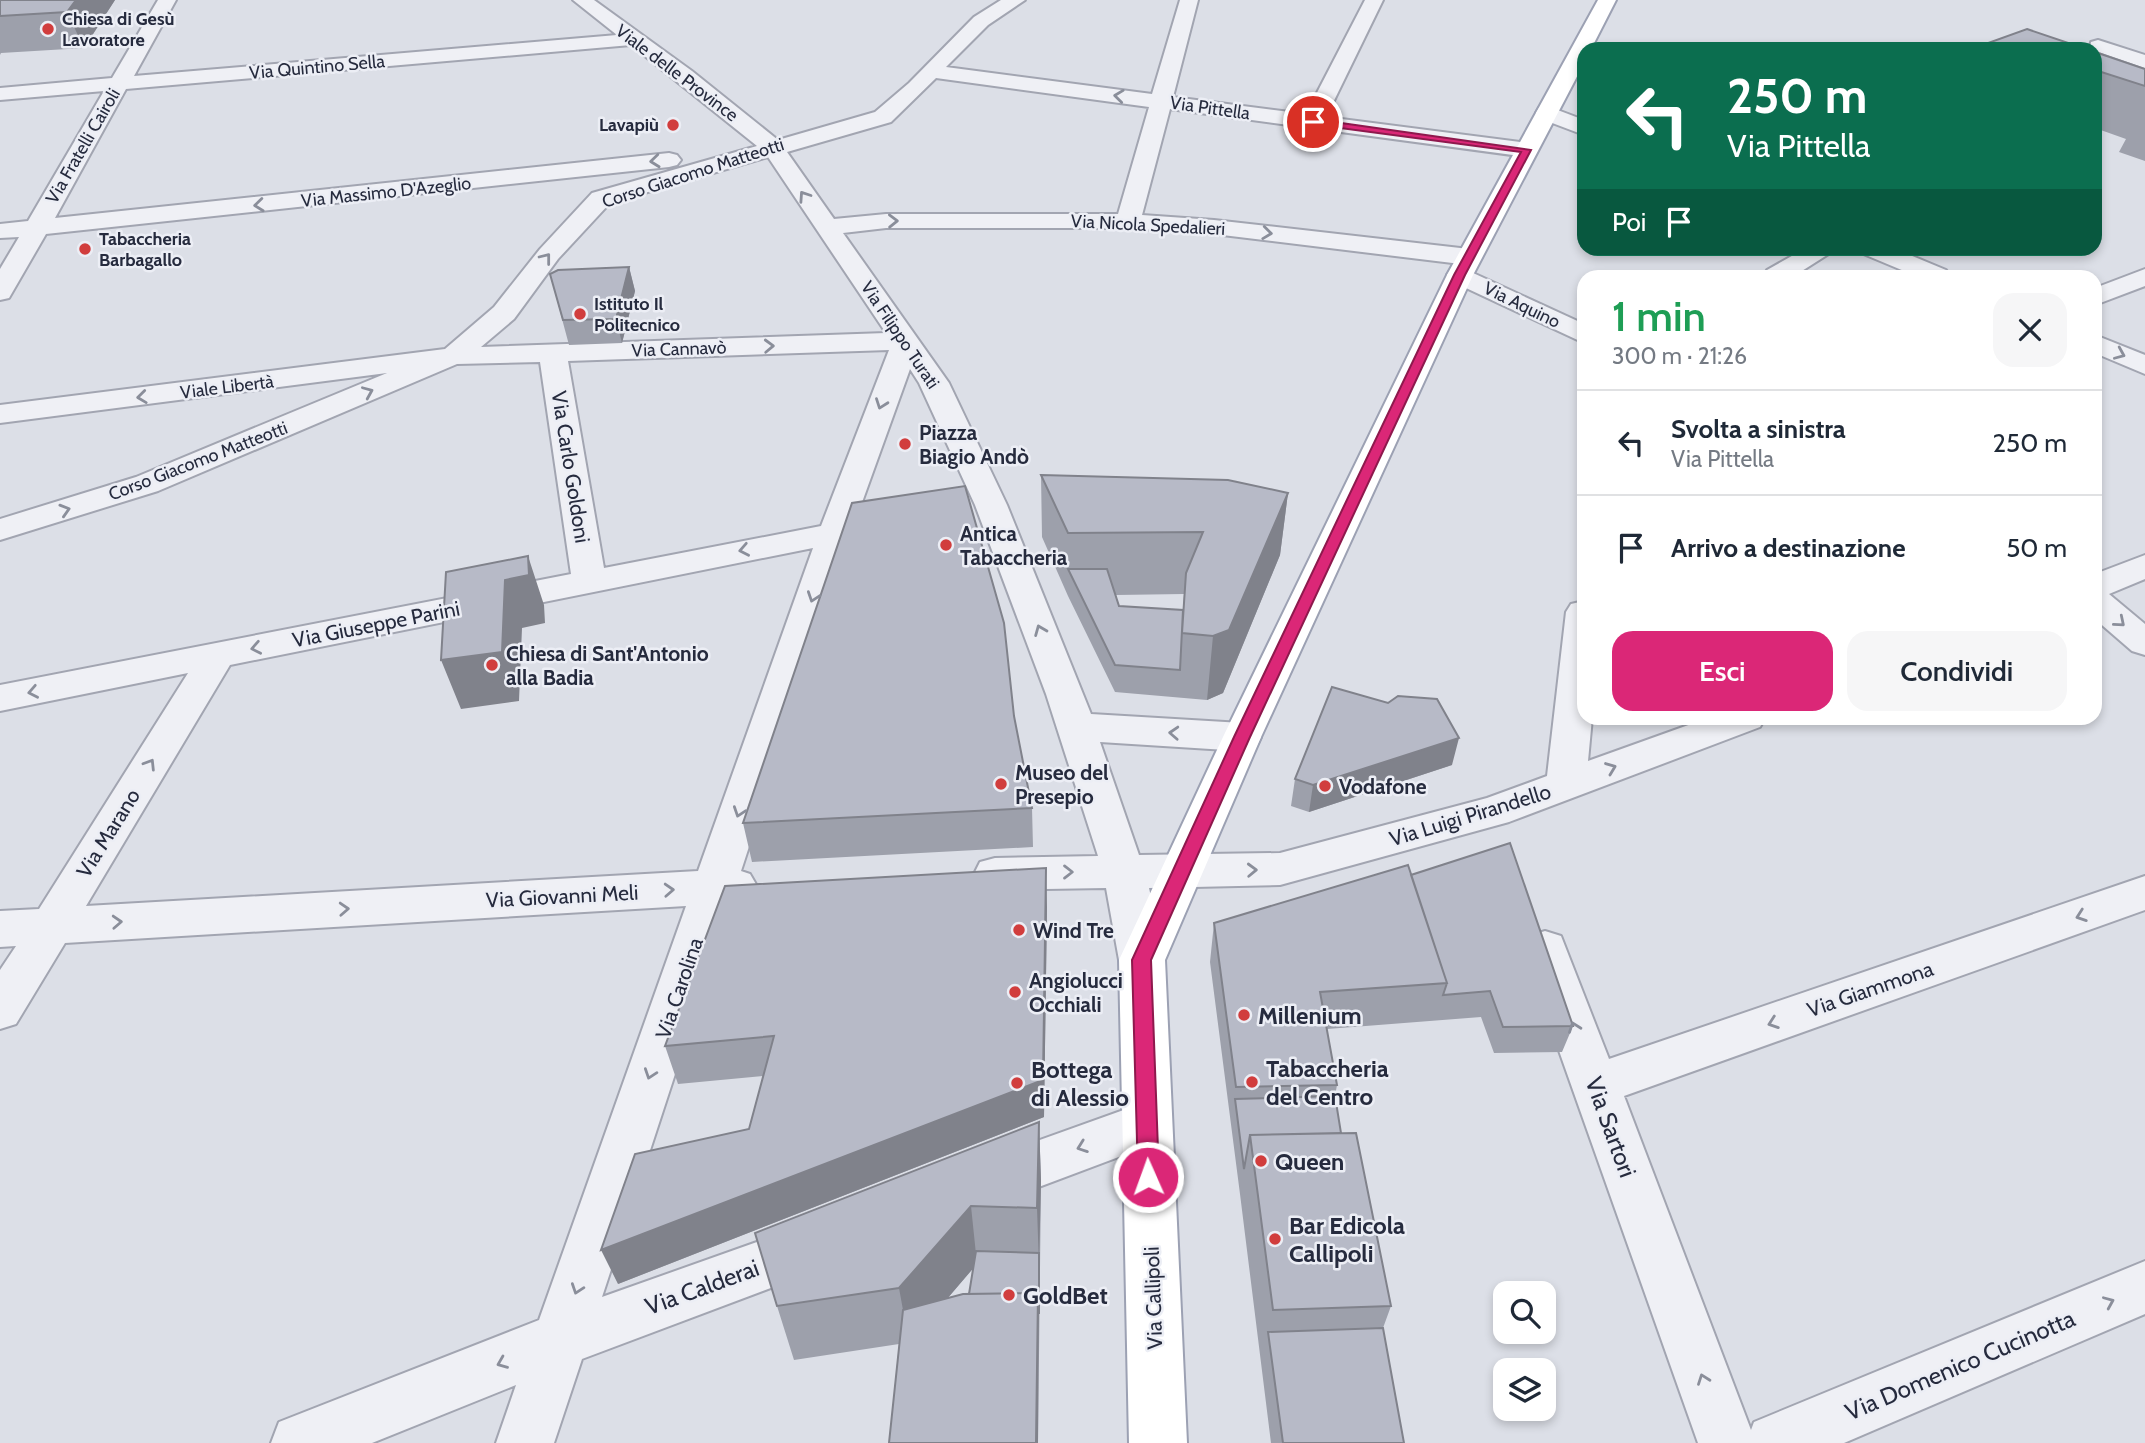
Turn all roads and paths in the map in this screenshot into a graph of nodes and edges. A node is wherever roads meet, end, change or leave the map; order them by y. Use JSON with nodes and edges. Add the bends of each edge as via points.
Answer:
{"nodes":[{"id":1,"x":167,"y":0,"type":"edge"},
{"id":2,"x":582,"y":0,"type":"edge"},
{"id":3,"x":1016,"y":0,"type":"edge"},
{"id":4,"x":1189,"y":0,"type":"edge"},
{"id":5,"x":1374,"y":0,"type":"edge"},
{"id":6,"x":1607,"y":0,"type":"edge"},
{"id":7,"x":635,"y":40,"type":"junction"},
{"id":8,"x":1589,"y":42,"type":"edge"},
{"id":9,"x":2102,"y":47,"type":"edge"},
{"id":10,"x":2145,"y":62,"type":"edge"},
{"id":11,"x":1577,"y":68,"type":"edge"},
{"id":12,"x":934,"y":72,"type":"junction"},
{"id":13,"x":119,"y":84,"type":"junction"},
{"id":14,"x":0,"y":94,"type":"edge"},
{"id":15,"x":1161,"y":102,"type":"junction"},
{"id":16,"x":1547,"y":113,"type":"junction"},
{"id":17,"x":1313,"y":122,"type":"junction"},
{"id":18,"x":1577,"y":125,"type":"edge"},
{"id":19,"x":772,"y":146,"type":"junction"},
{"id":20,"x":1527,"y":150,"type":"junction"},
{"id":21,"x":548,"y":175,"type":"junction"},
{"id":22,"x":601,"y":198,"type":"junction"},
{"id":23,"x":1128,"y":222,"type":"junction"},
{"id":24,"x":37,"y":227,"type":"junction"},
{"id":25,"x":825,"y":227,"type":"junction"},
{"id":26,"x":0,"y":231,"type":"edge"},
{"id":27,"x":1812,"y":256,"type":"edge"},
{"id":28,"x":1889,"y":256,"type":"edge"},
{"id":29,"x":1464,"y":266,"type":"junction"},
{"id":30,"x":1787,"y":270,"type":"edge"},
{"id":31,"x":1923,"y":270,"type":"edge"},
{"id":32,"x":2145,"y":277,"type":"edge"},
{"id":33,"x":0,"y":292,"type":"edge"},
{"id":34,"x":2102,"y":294,"type":"edge"},
{"id":35,"x":1577,"y":331,"type":"edge"},
{"id":36,"x":906,"y":341,"type":"junction"},
{"id":37,"x":2102,"y":347,"type":"edge"},
{"id":38,"x":553,"y":353,"type":"junction"},
{"id":39,"x":453,"y":356,"type":"junction"},
{"id":40,"x":2145,"y":365,"type":"edge"},
{"id":41,"x":323,"y":375,"type":"junction"},
{"id":42,"x":0,"y":414,"type":"edge"},
{"id":43,"x":314,"y":416,"type":"junction"},
{"id":44,"x":887,"y":523,"type":"edge"},
{"id":45,"x":0,"y":530,"type":"edge"},
{"id":46,"x":835,"y":532,"type":"junction"},
{"id":47,"x":2145,"y":566,"type":"edge"},
{"id":48,"x":589,"y":581,"type":"junction"},
{"id":49,"x":2102,"y":584,"type":"edge"},
{"id":50,"x":2102,"y":607,"type":"edge"},
{"id":51,"x":2145,"y":643,"type":"edge"},
{"id":52,"x":217,"y":656,"type":"junction"},
{"id":53,"x":1577,"y":679,"type":"edge"},
{"id":54,"x":0,"y":698,"type":"edge"},
{"id":55,"x":1071,"y":710,"type":"junction"},
{"id":56,"x":1727,"y":725,"type":"edge"},
{"id":57,"x":1242,"y":737,"type":"junction"},
{"id":58,"x":1566,"y":785,"type":"junction"},
{"id":59,"x":1124,"y":872,"type":"junction"},
{"id":60,"x":1184,"y":872,"type":"junction"},
{"id":61,"x":956,"y":876,"type":"edge"},
{"id":62,"x":768,"y":884,"type":"edge"},
{"id":63,"x":714,"y":887,"type":"junction"},
{"id":64,"x":2145,"y":893,"type":"edge"},
{"id":65,"x":1528,"y":902,"type":"edge"},
{"id":66,"x":51,"y":926,"type":"junction"},
{"id":67,"x":0,"y":929,"type":"edge"},
{"id":68,"x":1142,"y":960,"type":"junction"},
{"id":69,"x":0,"y":1010,"type":"edge"},
{"id":70,"x":1595,"y":1085,"type":"junction"},
{"id":71,"x":1146,"y":1124,"type":"junction"},
{"id":72,"x":951,"y":1196,"type":"edge"},
{"id":73,"x":859,"y":1229,"type":"edge"},
{"id":74,"x":2145,"y":1287,"type":"edge"},
{"id":75,"x":559,"y":1340,"type":"junction"},
{"id":76,"x":300,"y":1443,"type":"edge"},
{"id":77,"x":525,"y":1443,"type":"edge"},
{"id":78,"x":1158,"y":1443,"type":"edge"},
{"id":79,"x":1727,"y":1443,"type":"edge"},
{"id":80,"x":1775,"y":1443,"type":"edge"}],
"edges":[{"from":1,"to":13,"type":"street","name":"Via Fratelli Cairoli"},
{"from":2,"to":7,"type":"street","name":"Viale delle Province"},
{"from":3,"to":12,"type":"street","name":"Corso Giacomo Matteotti","via":[[978,23]]},
{"from":4,"to":15,"type":"street"},
{"from":5,"to":17,"type":"street"},
{"from":6,"to":8,"type":"main road","name":"Via Callipoli"},
{"from":7,"to":13,"type":"street","name":"Via Quintino Sella"},
{"from":7,"to":19,"type":"street","name":"Viale delle Province"},
{"from":9,"to":10,"type":"street"},
{"from":11,"to":16,"type":"main road","name":"Via Callipoli"},
{"from":15,"to":12,"type":"street","name":"Via Pittella","one_way":true},
{"from":12,"to":19,"type":"street","name":"Corso Giacomo Matteotti","via":[[883,117]]},
{"from":13,"to":14,"type":"street","name":"Via Quintino Sella"},
{"from":13,"to":24,"type":"street","name":"Via Fratelli Cairoli"},
{"from":15,"to":17,"type":"street","name":"Via Pittella"},
{"from":15,"to":23,"type":"street"},
{"from":16,"to":18,"type":"street"},
{"from":16,"to":20,"type":"main road","name":"Via Callipoli"},
{"from":17,"to":20,"type":"street","name":"Via Pittella"},
{"from":19,"to":21,"type":"street","name":"Via Massimo D'Azeglio","one_way":true},
{"from":19,"to":22,"type":"street","name":"Corso Giacomo Matteotti"},
{"from":25,"to":19,"type":"street","name":"Via Filippo Turati","one_way":true},
{"from":20,"to":29,"type":"main road","name":"Via Callipoli"},
{"from":21,"to":22,"type":"street","via":[[580,174],[608,180]]},
{"from":21,"to":24,"type":"street","name":"Via Massimo D'Azeglio","one_way":true},
{"from":39,"to":22,"type":"street","name":"Corso Giacomo Matteotti","one_way":true,"via":[[504,313],[549,254]]},
{"from":25,"to":23,"type":"street","name":"Via Nicola Spedalieri","one_way":true,"via":[[886,220]]},
{"from":23,"to":29,"type":"street","name":"Via Nicola Spedalieri","one_way":true,"via":[[1214,227]]},
{"from":24,"to":26,"type":"street","name":"Via Massimo D'Azeglio"},
{"from":24,"to":33,"type":"street","name":"Via Fratelli Cairoli"},
{"from":25,"to":36,"type":"street","name":"Via Filippo Turati"},
{"from":27,"to":30,"type":"street"},
{"from":28,"to":31,"type":"street"},
{"from":29,"to":35,"type":"street","name":"Via Aquino"},
{"from":29,"to":57,"type":"main road","name":"Via Callipoli"},
{"from":32,"to":34,"type":"street"},
{"from":38,"to":36,"type":"street","name":"Via Cannavò","one_way":true},
{"from":36,"to":46,"type":"street","name":"Via Carolina","one_way":true},
{"from":55,"to":36,"type":"street","name":"Via Filippo Turati","one_way":true,"via":[[978,508],[934,383]]},
{"from":37,"to":40,"type":"street","one_way":true},
{"from":38,"to":39,"type":"street","name":"Via Cannavò"},
{"from":38,"to":48,"type":"street","name":"Via Carlo Goldoni"},
{"from":39,"to":41,"type":"street","name":"Viale Libertà"},
{"from":43,"to":39,"type":"street","name":"Corso Giacomo Matteotti","one_way":true},
{"from":41,"to":42,"type":"street","name":"Viale Libertà","one_way":true},
{"from":41,"to":43,"type":"street"},
{"from":45,"to":43,"type":"street","name":"Corso Giacomo Matteotti","one_way":true,"via":[[147,484]]},
{"from":44,"to":46,"type":"street","name":"Via Giuseppe Parini"},
{"from":46,"to":48,"type":"street","name":"Via Giuseppe Parini","one_way":true},
{"from":46,"to":63,"type":"street","name":"Via Carolina","one_way":true},
{"from":47,"to":49,"type":"street"},
{"from":48,"to":52,"type":"street","name":"Via Giuseppe Parini","one_way":true},
{"from":50,"to":51,"type":"street","one_way":true},
{"from":52,"to":54,"type":"street","name":"Via Giuseppe Parini","one_way":true},
{"from":66,"to":52,"type":"street","name":"Via Marano","one_way":true},
{"from":53,"to":58,"type":"street"},
{"from":57,"to":55,"type":"street","one_way":true},
{"from":55,"to":59,"type":"street","name":"Via Filippo Turati"},
{"from":58,"to":56,"type":"street","name":"Via Luigi Pirandello","one_way":true},
{"from":57,"to":60,"type":"main road","name":"Via Callipoli"},
{"from":60,"to":58,"type":"street","name":"Via Luigi Pirandello","one_way":true,"via":[[1280,869],[1502,830]]},
{"from":59,"to":60,"type":"street","name":"Via Luigi Pirandello"},
{"from":61,"to":59,"type":"street","one_way":true},
{"from":59,"to":68,"type":"street","name":"Via Filippo Turati"},
{"from":60,"to":68,"type":"main road","name":"Via Callipoli"},
{"from":62,"to":63,"type":"street","name":"Via Giovanni Meli"},
{"from":66,"to":63,"type":"street","name":"Via Giovanni Meli","one_way":true},
{"from":63,"to":75,"type":"street","name":"Via Carolina","one_way":true},
{"from":64,"to":70,"type":"street","name":"Via Giammona","one_way":true},
{"from":70,"to":65,"type":"street","name":"Via Sartori","one_way":true},
{"from":66,"to":67,"type":"street","name":"Via Giovanni Meli"},
{"from":66,"to":69,"type":"street","name":"Via Marano"},
{"from":68,"to":71,"type":"main road","name":"Via Callipoli"},
{"from":79,"to":70,"type":"street","name":"Via Sartori","one_way":true},
{"from":71,"to":72,"type":"street","one_way":true},
{"from":71,"to":78,"type":"main road","name":"Via Callipoli"},
{"from":73,"to":75,"type":"street","name":"Via Calderai"},
{"from":80,"to":74,"type":"street","name":"Via Domenico Cucinotta","one_way":true},
{"from":75,"to":76,"type":"street","name":"Via Calderai","one_way":true},
{"from":75,"to":77,"type":"street","name":"Via Carolina"}]}
